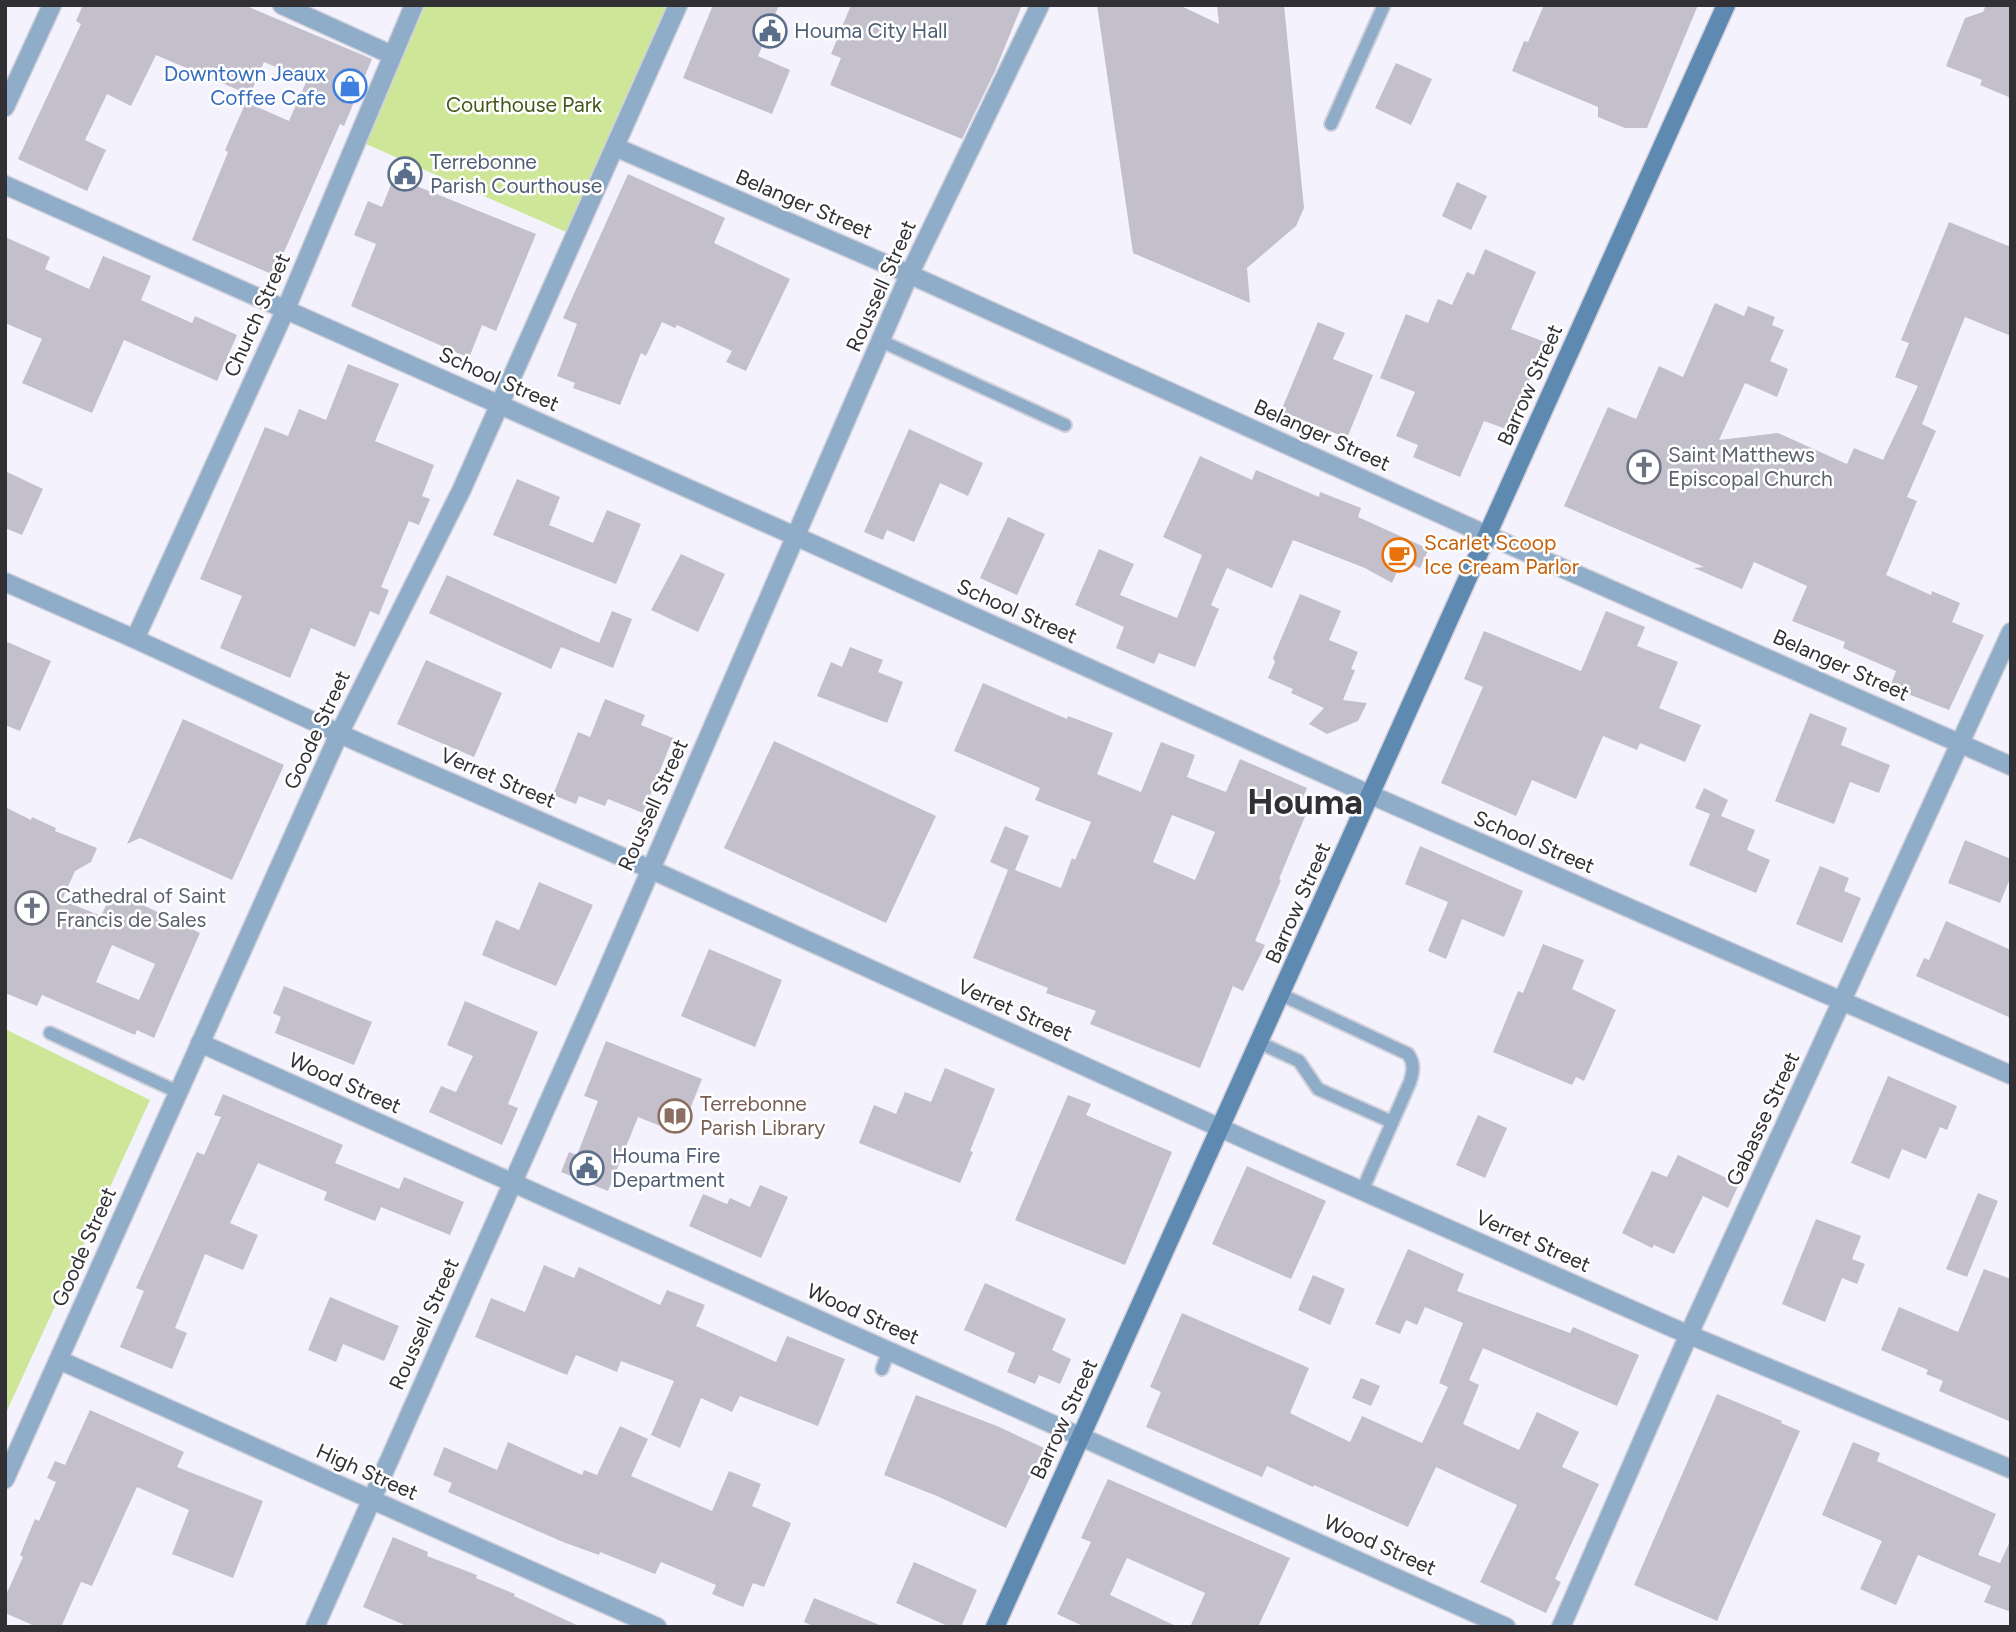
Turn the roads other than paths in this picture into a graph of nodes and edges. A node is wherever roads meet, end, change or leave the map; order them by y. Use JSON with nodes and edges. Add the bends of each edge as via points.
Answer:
{"nodes":[{"id":1,"x":52,"y":5,"type":"edge"},
{"id":2,"x":282,"y":5,"type":"edge"},
{"id":3,"x":414,"y":5,"type":"edge"},
{"id":4,"x":678,"y":5,"type":"edge"},
{"id":5,"x":1040,"y":5,"type":"edge"},
{"id":6,"x":1384,"y":5,"type":"edge"},
{"id":7,"x":1727,"y":5,"type":"edge"},
{"id":8,"x":392,"y":55,"type":"junction"},
{"id":9,"x":5,"y":107,"type":"edge"},
{"id":10,"x":1331,"y":124,"type":"dead end"},
{"id":11,"x":615,"y":147,"type":"junction"},
{"id":12,"x":5,"y":185,"type":"edge"},
{"id":13,"x":909,"y":275,"type":"junction"},
{"id":14,"x":285,"y":311,"type":"junction"},
{"id":15,"x":881,"y":341,"type":"junction"},
{"id":16,"x":500,"y":404,"type":"junction"},
{"id":17,"x":1065,"y":425,"type":"dead end"},
{"id":18,"x":1487,"y":535,"type":"junction"},
{"id":19,"x":795,"y":536,"type":"junction"},
{"id":20,"x":5,"y":582,"type":"edge"},
{"id":21,"x":2011,"y":632,"type":"edge"},
{"id":22,"x":135,"y":639,"type":"junction"},
{"id":23,"x":339,"y":734,"type":"junction"},
{"id":24,"x":1962,"y":743,"type":"junction"},
{"id":25,"x":2011,"y":766,"type":"edge"},
{"id":26,"x":1371,"y":795,"type":"junction"},
{"id":27,"x":650,"y":869,"type":"junction"},
{"id":28,"x":1282,"y":995,"type":"junction"},
{"id":29,"x":1843,"y":1000,"type":"junction"},
{"id":30,"x":50,"y":1033,"type":"dead end"},
{"id":31,"x":200,"y":1043,"type":"junction"},
{"id":32,"x":1260,"y":1043,"type":"junction"},
{"id":33,"x":2011,"y":1076,"type":"edge"},
{"id":34,"x":178,"y":1092,"type":"junction"},
{"id":35,"x":1392,"y":1122,"type":"junction"},
{"id":36,"x":1222,"y":1129,"type":"junction"},
{"id":37,"x":511,"y":1182,"type":"junction"},
{"id":38,"x":1362,"y":1191,"type":"junction"},
{"id":39,"x":1689,"y":1334,"type":"junction"},
{"id":40,"x":889,"y":1350,"type":"junction"},
{"id":41,"x":59,"y":1360,"type":"junction"},
{"id":42,"x":882,"y":1368,"type":"dead end"},
{"id":43,"x":1082,"y":1436,"type":"junction"},
{"id":44,"x":2011,"y":1469,"type":"edge"},
{"id":45,"x":5,"y":1479,"type":"edge"},
{"id":46,"x":373,"y":1499,"type":"junction"},
{"id":47,"x":315,"y":1627,"type":"edge"},
{"id":48,"x":657,"y":1627,"type":"edge"},
{"id":49,"x":995,"y":1627,"type":"edge"},
{"id":50,"x":1506,"y":1627,"type":"edge"},
{"id":51,"x":1562,"y":1627,"type":"edge"}],
"edges":[{"from":1,"to":9,"type":"street"},
{"from":2,"to":8,"type":"street"},
{"from":3,"to":8,"type":"street","name":"Church Street"},
{"from":4,"to":11,"type":"street","name":"Goode Street"},
{"from":5,"to":13,"type":"street","name":"Roussell Street"},
{"from":6,"to":10,"type":"lane"},
{"from":7,"to":18,"type":"main road","name":"Barrow Street"},
{"from":8,"to":14,"type":"street","name":"Church Street"},
{"from":11,"to":13,"type":"street","name":"Belanger Street"},
{"from":11,"to":16,"type":"street","name":"Goode Street"},
{"from":12,"to":14,"type":"street","name":"School Street"},
{"from":13,"to":15,"type":"street","name":"Roussell Street"},
{"from":13,"to":18,"type":"street","name":"Belanger Street"},
{"from":14,"to":16,"type":"street","name":"School Street"},
{"from":14,"to":22,"type":"street","name":"Church Street"},
{"from":15,"to":17,"type":"lane"},
{"from":15,"to":19,"type":"street","name":"Roussell Street"},
{"from":16,"to":19,"type":"street","name":"School Street"},
{"from":16,"to":23,"type":"street","name":"Goode Street","via":[[461,492]]},
{"from":18,"to":24,"type":"street","name":"Belanger Street"},
{"from":18,"to":26,"type":"main road","name":"Barrow Street"},
{"from":19,"to":26,"type":"street","name":"School Street"},
{"from":19,"to":27,"type":"street","name":"Roussell Street"},
{"from":20,"to":22,"type":"street","name":"Verret Street"},
{"from":21,"to":24,"type":"street","name":"Gabasse Street"},
{"from":22,"to":23,"type":"street","name":"Verret Street"},
{"from":23,"to":27,"type":"street","name":"Verret Street"},
{"from":23,"to":31,"type":"street","name":"Goode Street"},
{"from":24,"to":25,"type":"street","name":"Belanger Street"},
{"from":24,"to":29,"type":"street","name":"Gabasse Street"},
{"from":26,"to":28,"type":"main road","name":"Barrow Street"},
{"from":26,"to":29,"type":"street","name":"School Street"},
{"from":27,"to":36,"type":"street","name":"Verret Street"},
{"from":27,"to":37,"type":"street","name":"Roussell Street"},
{"from":28,"to":32,"type":"main road","name":"Barrow Street"},
{"from":28,"to":35,"type":"lane","via":[[1408,1054],[1413,1073]]},
{"from":29,"to":33,"type":"street","name":"School Street"},
{"from":29,"to":39,"type":"street","name":"Gabasse Street"},
{"from":30,"to":34,"type":"lane"},
{"from":31,"to":34,"type":"street","name":"Goode Street"},
{"from":31,"to":37,"type":"street","name":"Wood Street"},
{"from":32,"to":35,"type":"lane","via":[[1299,1061],[1318,1089]]},
{"from":32,"to":36,"type":"main road","name":"Barrow Street"},
{"from":34,"to":41,"type":"street","name":"Goode Street"},
{"from":35,"to":38,"type":"lane"},
{"from":36,"to":38,"type":"street","name":"Verret Street"},
{"from":36,"to":43,"type":"main road","name":"Barrow Street"},
{"from":37,"to":40,"type":"street","name":"Wood Street"},
{"from":37,"to":46,"type":"street","name":"Roussell Street"},
{"from":38,"to":39,"type":"street","name":"Verret Street"},
{"from":39,"to":44,"type":"street","name":"Verret Street"},
{"from":39,"to":51,"type":"street","name":"Gabasse Street"},
{"from":40,"to":42,"type":"lane"},
{"from":40,"to":43,"type":"street","name":"Wood Street"},
{"from":41,"to":45,"type":"street","name":"Goode Street"},
{"from":41,"to":46,"type":"street","name":"High Street"},
{"from":43,"to":49,"type":"main road","name":"Barrow Street"},
{"from":43,"to":50,"type":"street","name":"Wood Street"},
{"from":46,"to":47,"type":"street","name":"Roussell Street"},
{"from":46,"to":48,"type":"street","name":"High Street"}]}
